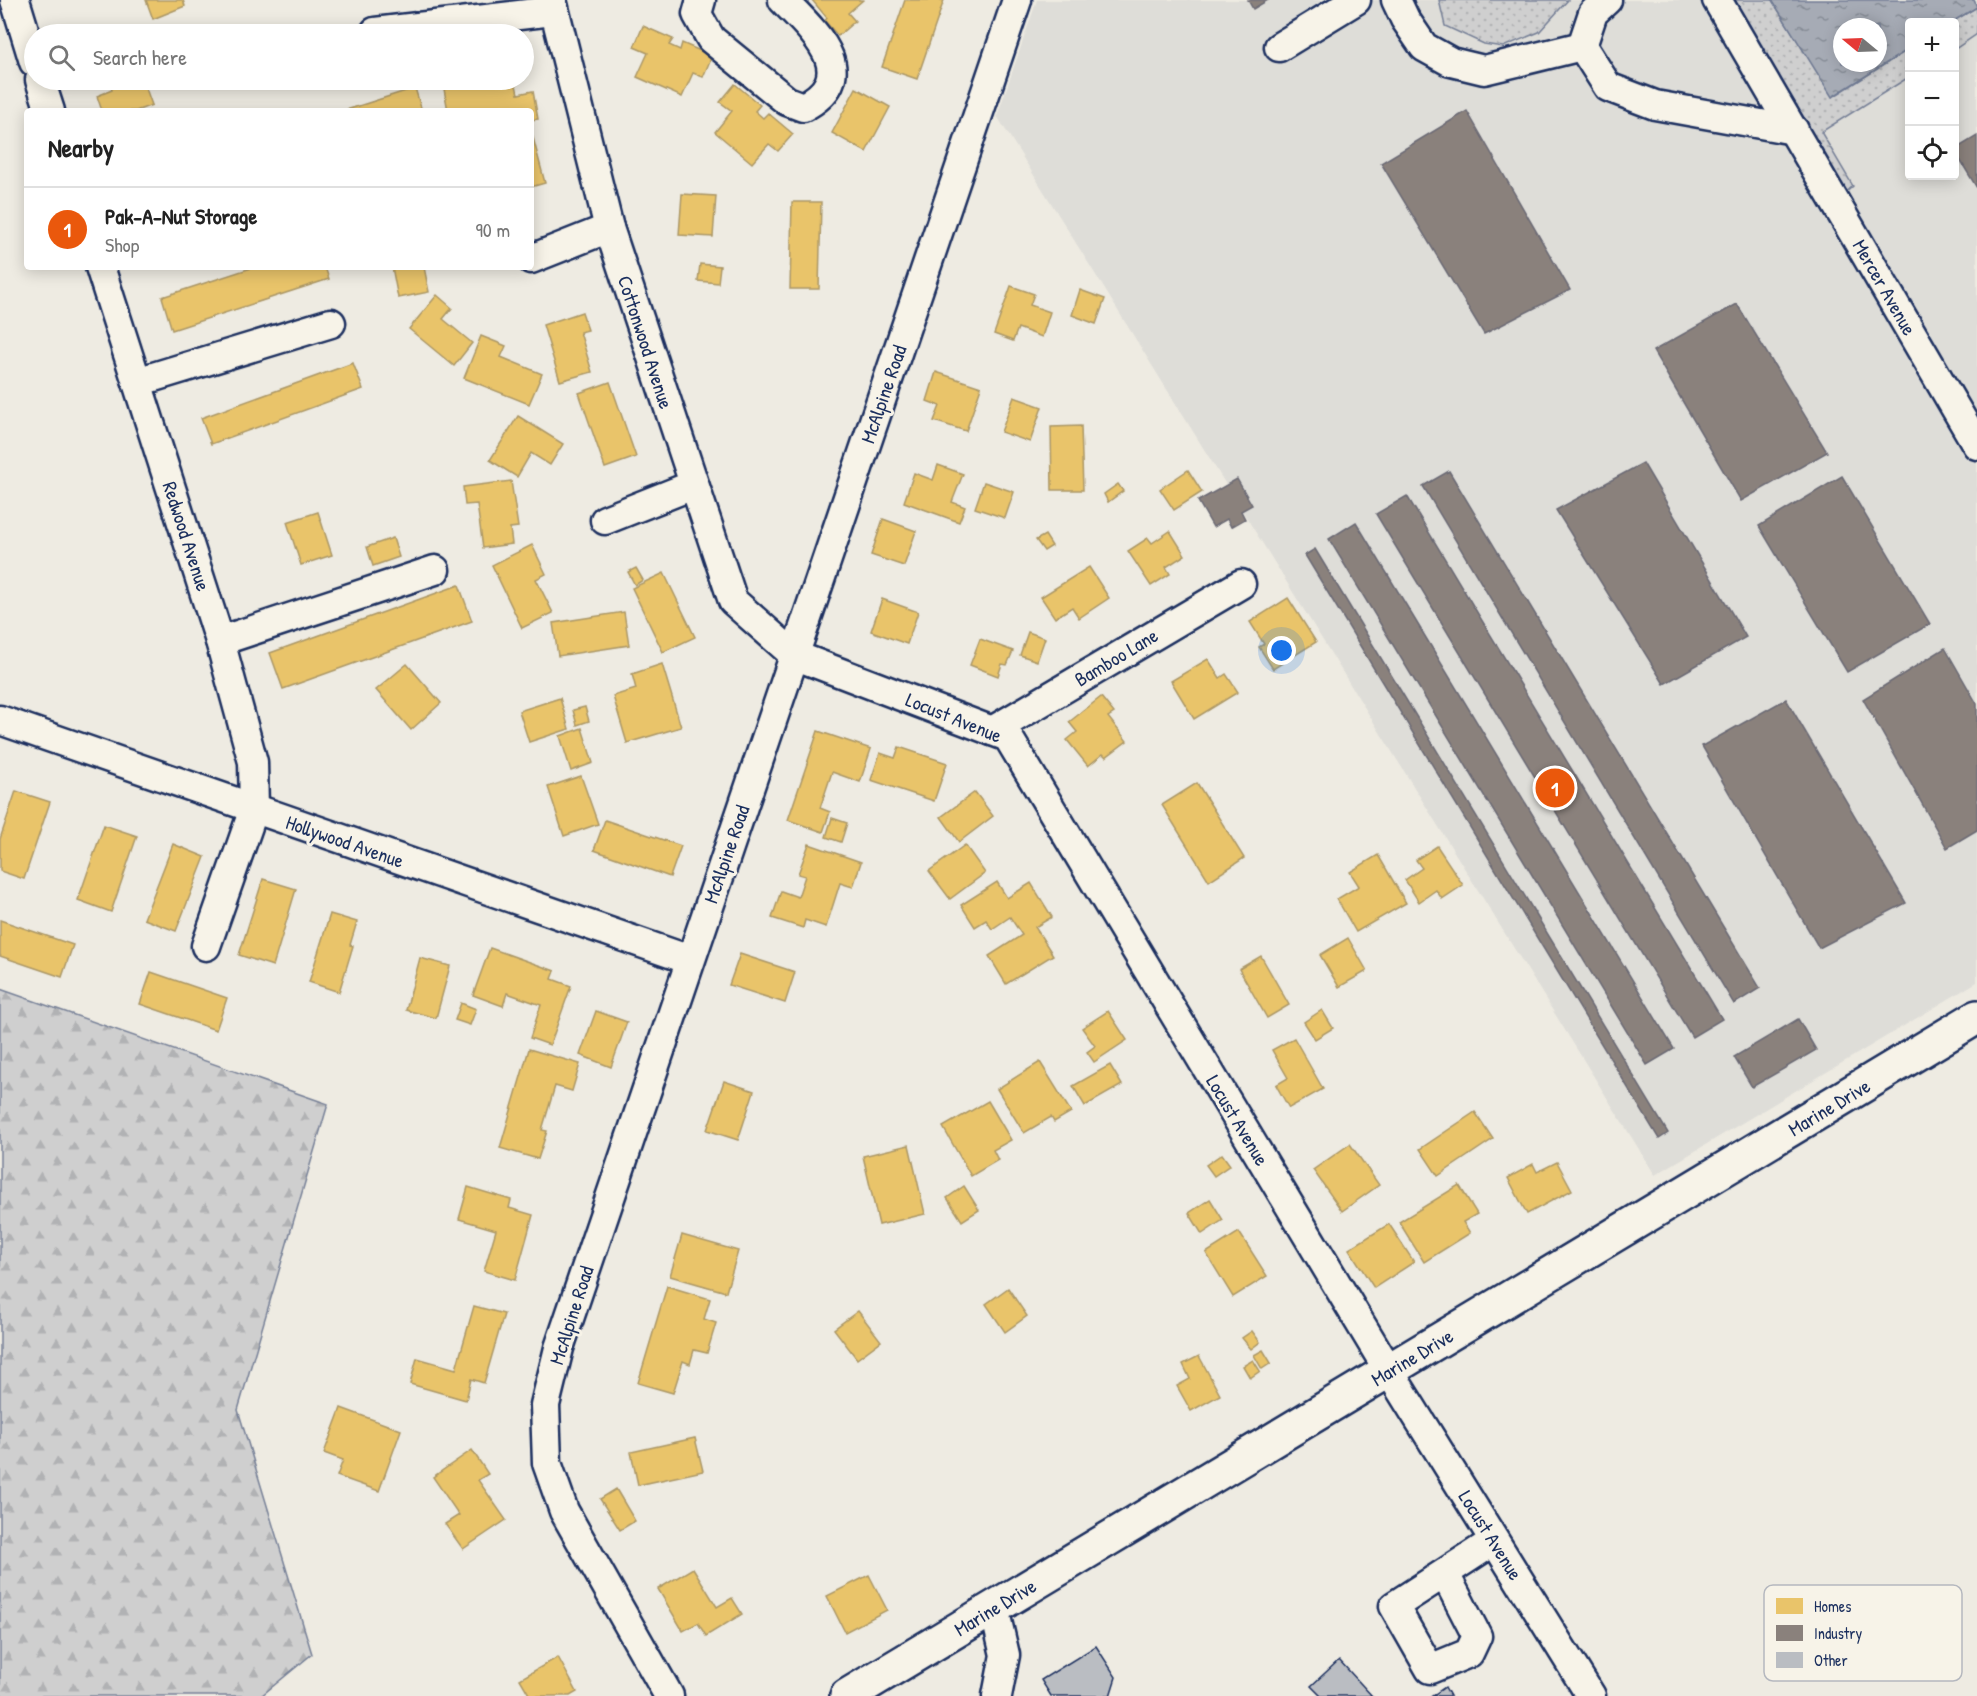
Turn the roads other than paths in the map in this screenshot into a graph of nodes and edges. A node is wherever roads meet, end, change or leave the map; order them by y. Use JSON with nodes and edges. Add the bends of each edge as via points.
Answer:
{"nodes":[{"id":1,"x":15,"y":0,"type":"edge"},
{"id":2,"x":701,"y":0,"type":"edge"},
{"id":3,"x":783,"y":0,"type":"edge"},
{"id":4,"x":1017,"y":0,"type":"edge"},
{"id":5,"x":1356,"y":0,"type":"edge"},
{"id":6,"x":1396,"y":0,"type":"edge"},
{"id":7,"x":1607,"y":0,"type":"edge"},
{"id":8,"x":1717,"y":0,"type":"edge"},
{"id":9,"x":552,"y":6,"type":"edge"},
{"id":10,"x":429,"y":24,"type":"edge"},
{"id":11,"x":24,"y":29,"type":"edge"},
{"id":12,"x":1581,"y":46,"type":"junction"},
{"id":13,"x":1279,"y":47,"type":"dead end"},
{"id":14,"x":43,"y":90,"type":"edge"},
{"id":15,"x":49,"y":108,"type":"edge"},
{"id":16,"x":1794,"y":130,"type":"junction"},
{"id":17,"x":609,"y":228,"type":"junction"},
{"id":18,"x":534,"y":259,"type":"edge"},
{"id":19,"x":101,"y":270,"type":"edge"},
{"id":20,"x":331,"y":323,"type":"dead end"},
{"id":21,"x":138,"y":382,"type":"junction"},
{"id":22,"x":1977,"y":444,"type":"edge"},
{"id":23,"x":693,"y":485,"type":"junction"},
{"id":24,"x":605,"y":520,"type":"dead end"},
{"id":25,"x":435,"y":570,"type":"dead end"},
{"id":26,"x":1241,"y":584,"type":"dead end"},
{"id":27,"x":220,"y":640,"type":"junction"},
{"id":28,"x":794,"y":655,"type":"junction"},
{"id":29,"x":0,"y":720,"type":"edge"},
{"id":30,"x":992,"y":731,"type":"junction"},
{"id":31,"x":254,"y":809,"type":"junction"},
{"id":32,"x":206,"y":946,"type":"dead end"},
{"id":33,"x":690,"y":960,"type":"junction"},
{"id":34,"x":1977,"y":1017,"type":"edge"},
{"id":35,"x":1389,"y":1371,"type":"junction"},
{"id":36,"x":1494,"y":1541,"type":"junction"},
{"id":37,"x":1445,"y":1574,"type":"dead end"},
{"id":38,"x":994,"y":1608,"type":"junction"},
{"id":39,"x":669,"y":1696,"type":"edge"},
{"id":40,"x":847,"y":1696,"type":"edge"},
{"id":41,"x":997,"y":1696,"type":"edge"},
{"id":42,"x":1591,"y":1696,"type":"edge"}],
"edges":[{"from":1,"to":11,"type":"street"},
{"from":2,"to":3,"type":"street","via":[[697,14],[711,39],[787,101],[803,107],[816,100],[829,84],[833,68],[828,52]]},
{"from":4,"to":28,"type":"street","name":"McAlpine Road"},
{"from":5,"to":13,"type":"street"},
{"from":6,"to":12,"type":"street","via":[[1424,47],[1451,62],[1485,70]]},
{"from":7,"to":12,"type":"street","via":[[1593,13]]},
{"from":8,"to":16,"type":"street","name":"Mercer Avenue"},
{"from":9,"to":10,"type":"street"},
{"from":9,"to":17,"type":"street","name":"Cottonwood Avenue"},
{"from":12,"to":16,"type":"street","via":[[1608,87],[1617,91],[1655,105]]},
{"from":14,"to":15,"type":"street"},
{"from":16,"to":22,"type":"street","name":"Mercer Avenue"},
{"from":17,"to":18,"type":"street"},
{"from":17,"to":23,"type":"street","name":"Cottonwood Avenue"},
{"from":19,"to":21,"type":"street","name":"Redwood Avenue"},
{"from":20,"to":21,"type":"street"},
{"from":21,"to":27,"type":"street","name":"Redwood Avenue"},
{"from":23,"to":24,"type":"street"},
{"from":23,"to":28,"type":"street","name":"Cottonwood Avenue","via":[[733,601]]},
{"from":25,"to":27,"type":"street"},
{"from":26,"to":30,"type":"street","name":"Bamboo Lane"},
{"from":27,"to":31,"type":"street","name":"Redwood Avenue","via":[[253,762]]},
{"from":28,"to":30,"type":"street","name":"Locust Avenue"},
{"from":28,"to":33,"type":"street","name":"McAlpine Road"},
{"from":29,"to":31,"type":"street","name":"Hollywood Avenue"},
{"from":30,"to":35,"type":"street","name":"Locust Avenue","via":[[1008,737]]},
{"from":31,"to":32,"type":"street"},
{"from":31,"to":33,"type":"street","name":"Hollywood Avenue"},
{"from":33,"to":39,"type":"street","name":"McAlpine Road","via":[[559,1348],[545,1405],[547,1463],[564,1512]]},
{"from":34,"to":35,"type":"main road","name":"Marine Drive"},
{"from":35,"to":36,"type":"street","name":"Locust Avenue"},
{"from":35,"to":38,"type":"main road","name":"Marine Drive"},
{"from":36,"to":37,"type":"street"},
{"from":36,"to":42,"type":"street","name":"Locust Avenue"},
{"from":38,"to":40,"type":"main road","name":"Marine Drive"},
{"from":38,"to":41,"type":"street","via":[[1005,1655]]}]}
